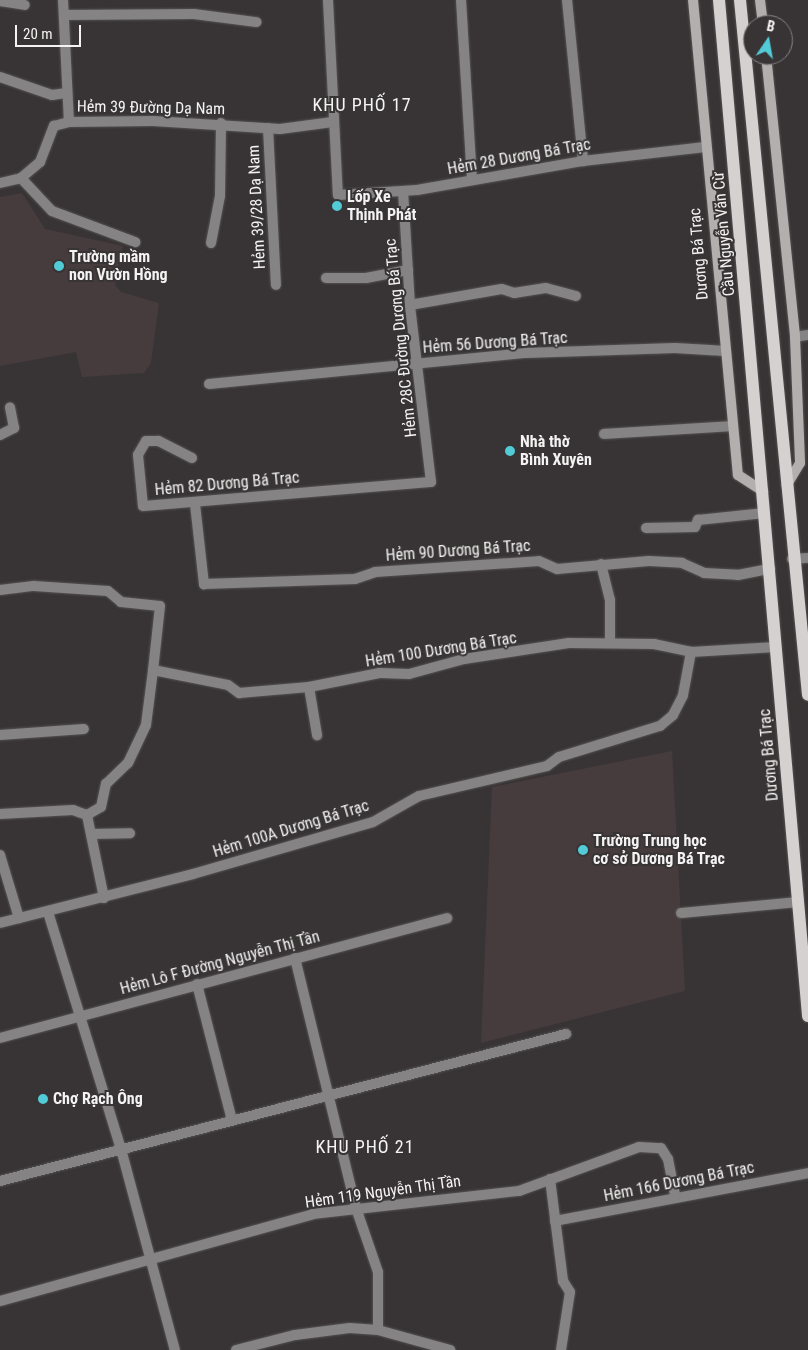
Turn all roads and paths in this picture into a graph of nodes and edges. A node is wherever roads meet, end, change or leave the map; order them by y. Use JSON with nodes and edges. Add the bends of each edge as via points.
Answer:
{"nodes":[{"id":1,"x":63,"y":0,"type":"edge"},
{"id":2,"x":328,"y":0,"type":"edge"},
{"id":3,"x":461,"y":0,"type":"edge"},
{"id":4,"x":567,"y":0,"type":"edge"},
{"id":5,"x":693,"y":0,"type":"edge"},
{"id":6,"x":719,"y":0,"type":"edge"},
{"id":7,"x":740,"y":0,"type":"edge"},
{"id":8,"x":760,"y":0,"type":"edge"},
{"id":9,"x":0,"y":1,"type":"edge"},
{"id":10,"x":26,"y":5,"type":"dead end"},
{"id":11,"x":64,"y":15,"type":"junction"},
{"id":12,"x":762,"y":15,"type":"edge"},
{"id":13,"x":256,"y":22,"type":"dead end"},
{"id":14,"x":767,"y":65,"type":"edge"},
{"id":15,"x":0,"y":77,"type":"edge"},
{"id":16,"x":67,"y":93,"type":"junction"},
{"id":17,"x":69,"y":122,"type":"junction"},
{"id":18,"x":333,"y":122,"type":"junction"},
{"id":19,"x":221,"y":123,"type":"junction"},
{"id":20,"x":268,"y":128,"type":"junction"},
{"id":21,"x":706,"y":147,"type":"junction"},
{"id":22,"x":583,"y":161,"type":"junction"},
{"id":23,"x":21,"y":178,"type":"junction"},
{"id":24,"x":472,"y":179,"type":"junction"},
{"id":25,"x":0,"y":183,"type":"edge"},
{"id":26,"x":403,"y":191,"type":"junction"},
{"id":27,"x":135,"y":242,"type":"dead end"},
{"id":28,"x":211,"y":243,"type":"dead end"},
{"id":29,"x":408,"y":270,"type":"junction"},
{"id":30,"x":326,"y":278,"type":"dead end"},
{"id":31,"x":276,"y":285,"type":"dead end"},
{"id":32,"x":576,"y":296,"type":"dead end"},
{"id":33,"x":410,"y":305,"type":"junction"},
{"id":34,"x":808,"y":335,"type":"edge"},
{"id":35,"x":795,"y":337,"type":"junction"},
{"id":36,"x":725,"y":351,"type":"junction"},
{"id":37,"x":420,"y":363,"type":"junction"},
{"id":38,"x":209,"y":384,"type":"dead end"},
{"id":39,"x":10,"y":407,"type":"dead end"},
{"id":40,"x":733,"y":426,"type":"junction"},
{"id":41,"x":604,"y":434,"type":"dead end"},
{"id":42,"x":0,"y":435,"type":"edge"},
{"id":43,"x":192,"y":458,"type":"dead end"},
{"id":44,"x":762,"y":465,"type":"joint"},
{"id":45,"x":431,"y":482,"type":"joint"},
{"id":46,"x":786,"y":486,"type":"junction"},
{"id":47,"x":763,"y":491,"type":"junction"},
{"id":48,"x":195,"y":504,"type":"junction"},
{"id":49,"x":765,"y":513,"type":"junction"},
{"id":50,"x":646,"y":528,"type":"dead end"},
{"id":51,"x":808,"y":558,"type":"edge"},
{"id":52,"x":792,"y":559,"type":"junction"},
{"id":53,"x":601,"y":564,"type":"junction"},
{"id":54,"x":770,"y":569,"type":"junction"},
{"id":55,"x":0,"y":590,"type":"edge"},
{"id":56,"x":610,"y":642,"type":"junction"},
{"id":57,"x":776,"y":648,"type":"junction"},
{"id":58,"x":691,"y":652,"type":"junction"},
{"id":59,"x":153,"y":670,"type":"junction"},
{"id":60,"x":310,"y":687,"type":"junction"},
{"id":61,"x":808,"y":695,"type":"edge"},
{"id":62,"x":84,"y":729,"type":"dead end"},
{"id":63,"x":0,"y":735,"type":"edge"},
{"id":64,"x":316,"y":735,"type":"dead end"},
{"id":65,"x":0,"y":814,"type":"edge"},
{"id":66,"x":87,"y":815,"type":"junction"},
{"id":67,"x":130,"y":833,"type":"dead end"},
{"id":68,"x":91,"y":834,"type":"junction"},
{"id":69,"x":0,"y":855,"type":"edge"},
{"id":70,"x":104,"y":898,"type":"junction"},
{"id":71,"x":798,"y":902,"type":"junction"},
{"id":72,"x":48,"y":912,"type":"junction"},
{"id":73,"x":681,"y":913,"type":"dead end"},
{"id":74,"x":19,"y":918,"type":"junction"},
{"id":75,"x":447,"y":918,"type":"dead end"},
{"id":76,"x":0,"y":923,"type":"edge"},
{"id":77,"x":295,"y":958,"type":"junction"},
{"id":78,"x":197,"y":984,"type":"junction"},
{"id":79,"x":808,"y":1016,"type":"edge"},
{"id":80,"x":78,"y":1017,"type":"junction"},
{"id":81,"x":566,"y":1034,"type":"dead end"},
{"id":82,"x":0,"y":1038,"type":"edge"},
{"id":83,"x":331,"y":1093,"type":"junction"},
{"id":84,"x":232,"y":1120,"type":"junction"},
{"id":85,"x":121,"y":1149,"type":"junction"},
{"id":86,"x":808,"y":1173,"type":"edge"},
{"id":87,"x":550,"y":1179,"type":"junction"},
{"id":88,"x":0,"y":1180,"type":"edge"},
{"id":89,"x":675,"y":1196,"type":"junction"},
{"id":90,"x":356,"y":1208,"type":"junction"},
{"id":91,"x":555,"y":1221,"type":"junction"},
{"id":92,"x":152,"y":1262,"type":"junction"},
{"id":93,"x":0,"y":1301,"type":"edge"},
{"id":94,"x":378,"y":1330,"type":"junction"},
{"id":95,"x":175,"y":1350,"type":"edge"},
{"id":96,"x":236,"y":1350,"type":"edge"},
{"id":97,"x":450,"y":1350,"type":"edge"},
{"id":98,"x":560,"y":1350,"type":"edge"}],
"edges":[{"from":1,"to":11,"type":"street"},
{"from":2,"to":18,"type":"street"},
{"from":3,"to":24,"type":"street"},
{"from":4,"to":22,"type":"street"},
{"from":5,"to":21,"type":"street","name":"Dương Bá Trạc"},
{"from":6,"to":44,"type":"main road","name":"Cầu Nguyễn Văn Cừ"},
{"from":7,"to":46,"type":"main road"},
{"from":8,"to":12,"type":"street"},
{"from":9,"to":10,"type":"street"},
{"from":11,"to":13,"type":"street","via":[[194,14]]},
{"from":11,"to":16,"type":"street"},
{"from":14,"to":35,"type":"street"},
{"from":15,"to":16,"type":"street","via":[[52,95]]},
{"from":16,"to":17,"type":"street"},
{"from":17,"to":19,"type":"street","name":"Hẻm 39 Đường Dạ Nam"},
{"from":17,"to":23,"type":"street","name":"Hẻm 39 Đường Dạ Nam","via":[[54,126],[40,162]]},
{"from":18,"to":20,"type":"street","name":"Hẻm 39 Đường Dạ Nam"},
{"from":18,"to":26,"type":"street","name":"Hẻm 28 Dương Bá Trạc","via":[[338,195]]},
{"from":19,"to":20,"type":"street","name":"Hẻm 39 Đường Dạ Nam"},
{"from":19,"to":28,"type":"street","via":[[220,196]]},
{"from":20,"to":31,"type":"street","name":"Hẻm 39/28 Dạ Nam"},
{"from":21,"to":22,"type":"street","name":"Hẻm 28 Dương Bá Trạc"},
{"from":21,"to":36,"type":"street","name":"Dương Bá Trạc"},
{"from":22,"to":24,"type":"street","name":"Hẻm 28 Dương Bá Trạc","via":[[548,170]]},
{"from":23,"to":25,"type":"street","name":"Hẻm 39 Đường Dạ Nam"},
{"from":23,"to":27,"type":"street","via":[[52,211]]},
{"from":24,"to":26,"type":"street","name":"Hẻm 28 Dương Bá Trạc"},
{"from":26,"to":29,"type":"street","name":"Hẻm 28C Đường Dương Bá Trạc"},
{"from":29,"to":30,"type":"street","via":[[366,278]]},
{"from":29,"to":33,"type":"street","name":"Hẻm 28C Đường Dương Bá Trạc"},
{"from":32,"to":33,"type":"street","via":[[546,288],[514,293],[502,289]]},
{"from":33,"to":37,"type":"street","name":"Hẻm 28C Đường Dương Bá Trạc"},
{"from":34,"to":35,"type":"street"},
{"from":35,"to":46,"type":"street","via":[[800,463]]},
{"from":36,"to":37,"type":"street","name":"Hẻm 56 Dương Bá Trạc","via":[[675,348],[526,353]]},
{"from":36,"to":40,"type":"street","name":"Dương Bá Trạc"},
{"from":37,"to":38,"type":"street","name":"Hẻm 56 Dương Bá Trạc"},
{"from":37,"to":45,"type":"street","name":"Hẻm 28C Đường Dương Bá Trạc"},
{"from":39,"to":42,"type":"street","via":[[14,428]]},
{"from":40,"to":41,"type":"street"},
{"from":40,"to":47,"type":"street","name":"Dương Bá Trạc","via":[[738,475]]},
{"from":43,"to":48,"type":"street","name":"Hẻm 82 Dương Bá Trạc","via":[[158,441],[146,441],[138,455],[143,506]]},
{"from":44,"to":47,"type":"main road","name":"Dương Bá Trạc"},
{"from":45,"to":48,"type":"street","name":"Hẻm 82 Dương Bá Trạc"},
{"from":46,"to":52,"type":"main road"},
{"from":47,"to":49,"type":"main road","name":"Dương Bá Trạc"},
{"from":48,"to":53,"type":"street","name":"Hẻm 90 Dương Bá Trạc","via":[[204,584],[355,579],[375,572],[497,562],[539,560],[557,569]]},
{"from":49,"to":50,"type":"street","via":[[698,520],[695,527]]},
{"from":49,"to":54,"type":"main road","name":"Dương Bá Trạc"},
{"from":51,"to":52,"type":"street"},
{"from":52,"to":61,"type":"main road"},
{"from":53,"to":54,"type":"street","name":"Hẻm 90 Dương Bá Trạc","via":[[682,563],[704,573],[738,575]]},
{"from":53,"to":56,"type":"street","via":[[610,600]]},
{"from":54,"to":57,"type":"main road","name":"Dương Bá Trạc"},
{"from":55,"to":59,"type":"street","via":[[34,586],[108,591],[121,602],[160,606],[160,632]]},
{"from":56,"to":58,"type":"street","name":"Hẻm 100 Dương Bá Trạc","via":[[654,644]]},
{"from":56,"to":60,"type":"street","name":"Hẻm 100 Dương Bá Trạc","via":[[464,659],[410,674],[380,673]]},
{"from":57,"to":58,"type":"street","name":"Hẻm 100 Dương Bá Trạc"},
{"from":57,"to":71,"type":"main road","name":"Dương Bá Trạc"},
{"from":58,"to":70,"type":"street","name":"Hẻm 100A Dương Bá Trạc","via":[[683,695],[673,715],[660,726],[559,757],[547,766],[419,796],[373,822]]},
{"from":59,"to":60,"type":"street","name":"Hẻm 100 Dương Bá Trạc","via":[[220,683],[240,693]]},
{"from":59,"to":66,"type":"street","via":[[146,725],[128,763],[106,784],[101,807]]},
{"from":60,"to":64,"type":"street"},
{"from":62,"to":63,"type":"street"},
{"from":65,"to":66,"type":"street","via":[[73,810]]},
{"from":66,"to":68,"type":"street"},
{"from":67,"to":68,"type":"street"},
{"from":68,"to":70,"type":"street"},
{"from":69,"to":74,"type":"street"},
{"from":70,"to":72,"type":"street","name":"Hẻm 100A Dương Bá Trạc"},
{"from":71,"to":73,"type":"street"},
{"from":71,"to":79,"type":"main road","name":"Dương Bá Trạc"},
{"from":72,"to":74,"type":"street","name":"Hẻm 100A Dương Bá Trạc"},
{"from":72,"to":80,"type":"street"},
{"from":74,"to":76,"type":"street","name":"Hẻm 100A Dương Bá Trạc"},
{"from":75,"to":77,"type":"street","name":"Hẻm Lô F Đường Nguyễn Thị Tần"},
{"from":77,"to":78,"type":"street","name":"Hẻm Lô F Đường Nguyễn Thị Tần"},
{"from":77,"to":83,"type":"street"},
{"from":78,"to":80,"type":"street","name":"Hẻm Lô F Đường Nguyễn Thị Tần"},
{"from":78,"to":84,"type":"street"},
{"from":80,"to":82,"type":"street","name":"Hẻm Lô F Đường Nguyễn Thị Tần"},
{"from":80,"to":85,"type":"street"},
{"from":81,"to":83,"type":"street"},
{"from":83,"to":84,"type":"street"},
{"from":83,"to":90,"type":"street"},
{"from":84,"to":85,"type":"street"},
{"from":85,"to":88,"type":"street"},
{"from":85,"to":92,"type":"street"},
{"from":86,"to":89,"type":"street","name":"Hẻm 166 Dương Bá Trạc"},
{"from":87,"to":89,"type":"street","name":"Hẻm 119 Nguyễn Thị Tần","via":[[617,1151],[653,1145],[668,1159]]},
{"from":87,"to":90,"type":"street","name":"Hẻm 119 Nguyễn Thị Tần","via":[[519,1191]]},
{"from":87,"to":91,"type":"street"},
{"from":89,"to":91,"type":"street","name":"Hẻm 166 Dương Bá Trạc"},
{"from":90,"to":92,"type":"street","name":"Hẻm 119 Nguyễn Thị Tần","via":[[313,1214]]},
{"from":90,"to":94,"type":"street","via":[[378,1272]]},
{"from":91,"to":98,"type":"street","via":[[562,1281],[570,1292]]},
{"from":92,"to":93,"type":"street","name":"Hẻm 119 Nguyễn Thị Tần"},
{"from":92,"to":95,"type":"street"},
{"from":94,"to":96,"type":"street","via":[[327,1329]]},
{"from":94,"to":97,"type":"street"}]}
